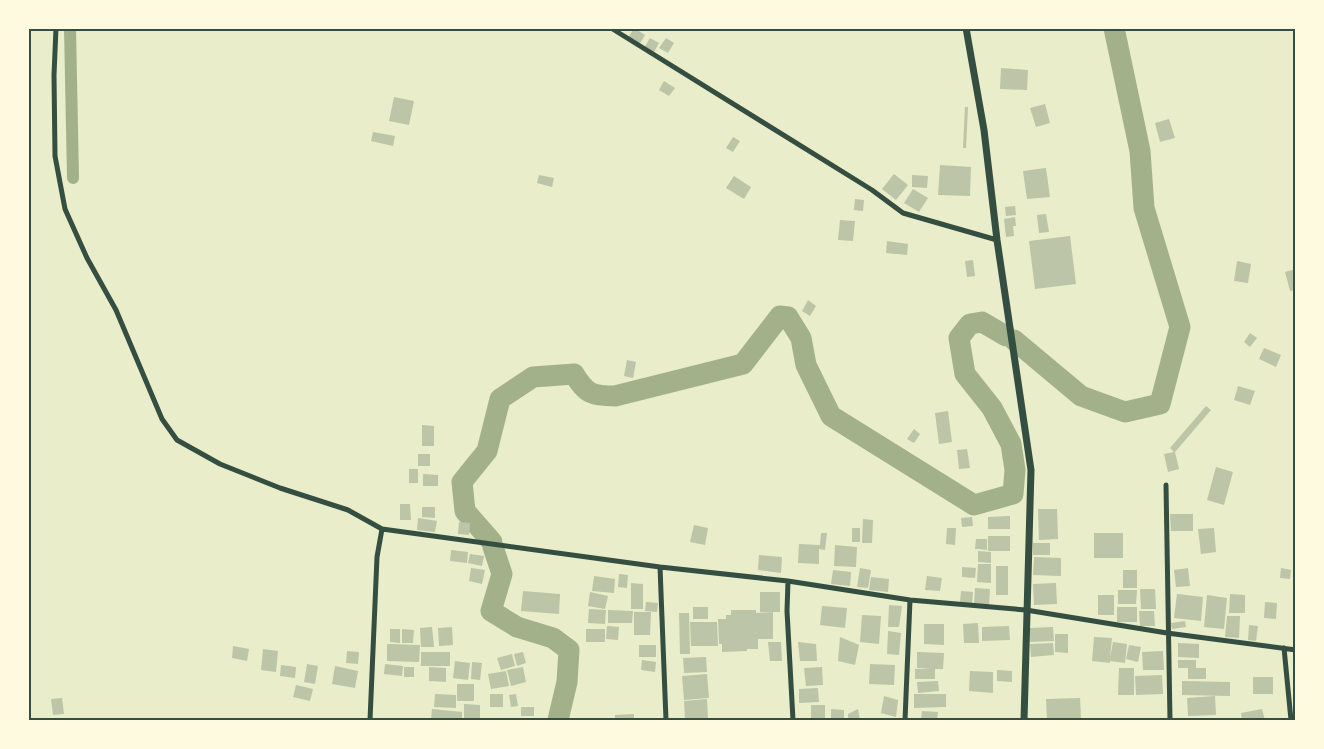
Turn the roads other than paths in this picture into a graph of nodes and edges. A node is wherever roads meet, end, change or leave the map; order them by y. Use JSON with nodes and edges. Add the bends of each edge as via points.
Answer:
{"nodes":[{"id":1,"x":56,"y":28,"type":"edge"},
{"id":2,"x":611,"y":28,"type":"edge"},
{"id":3,"x":966,"y":28,"type":"edge"},
{"id":4,"x":997,"y":240,"type":"junction"},
{"id":5,"x":1166,"y":485,"type":"dead end"},
{"id":6,"x":382,"y":529,"type":"junction"},
{"id":7,"x":660,"y":567,"type":"junction"},
{"id":8,"x":788,"y":581,"type":"junction"},
{"id":9,"x":910,"y":600,"type":"junction"},
{"id":10,"x":1026,"y":610,"type":"junction"},
{"id":11,"x":1167,"y":633,"type":"junction"},
{"id":12,"x":1284,"y":648,"type":"junction"},
{"id":13,"x":1296,"y":650,"type":"edge"},
{"id":14,"x":370,"y":720,"type":"edge"},
{"id":15,"x":666,"y":720,"type":"edge"},
{"id":16,"x":793,"y":720,"type":"edge"},
{"id":17,"x":905,"y":720,"type":"edge"},
{"id":18,"x":1023,"y":720,"type":"edge"},
{"id":19,"x":1170,"y":720,"type":"edge"},
{"id":20,"x":1291,"y":720,"type":"edge"}],
"edges":[{"from":1,"to":6,"type":"street","via":[[55,156],[66,209],[116,310],[162,419],[177,440],[220,464],[348,510]]},
{"from":2,"to":4,"type":"street","via":[[903,213]]},
{"from":3,"to":4,"type":"street","via":[[984,130]]},
{"from":4,"to":10,"type":"street","via":[[1031,470]]},
{"from":5,"to":11,"type":"street"},
{"from":6,"to":7,"type":"street"},
{"from":6,"to":14,"type":"street","via":[[377,557]]},
{"from":7,"to":8,"type":"street"},
{"from":7,"to":15,"type":"street"},
{"from":8,"to":9,"type":"street"},
{"from":8,"to":16,"type":"street"},
{"from":9,"to":10,"type":"street"},
{"from":9,"to":17,"type":"street"},
{"from":10,"to":11,"type":"street"},
{"from":10,"to":18,"type":"street"},
{"from":11,"to":12,"type":"street"},
{"from":11,"to":19,"type":"street"},
{"from":12,"to":13,"type":"street"},
{"from":12,"to":20,"type":"street"}]}
